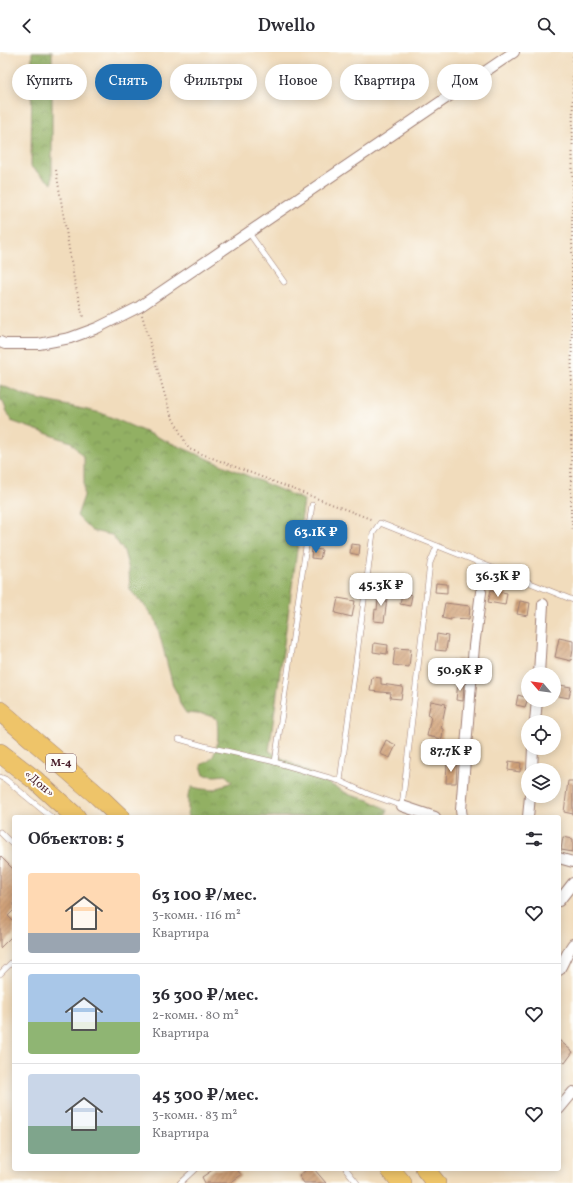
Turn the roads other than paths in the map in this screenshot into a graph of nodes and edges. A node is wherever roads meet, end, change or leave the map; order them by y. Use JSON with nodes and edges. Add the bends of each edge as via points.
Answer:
{"nodes":[{"id":1,"x":514,"y":52,"type":"edge"},
{"id":2,"x":249,"y":233,"type":"junction"},
{"id":3,"x":284,"y":282,"type":"dead end"},
{"id":4,"x":0,"y":342,"type":"edge"},
{"id":5,"x":312,"y":505,"type":"dead end"},
{"id":6,"x":438,"y":546,"type":"junction"},
{"id":7,"x":481,"y":592,"type":"dead end"},
{"id":8,"x":573,"y":600,"type":"edge"},
{"id":9,"x":544,"y":604,"type":"dead end"},
{"id":10,"x":540,"y":667,"type":"edge"},
{"id":11,"x":0,"y":711,"type":"edge"},
{"id":12,"x":179,"y":739,"type":"dead end"},
{"id":13,"x":0,"y":753,"type":"edge"},
{"id":14,"x":275,"y":762,"type":"junction"},
{"id":15,"x":0,"y":777,"type":"edge"},
{"id":16,"x":340,"y":781,"type":"junction"},
{"id":17,"x":529,"y":803,"type":"edge"},
{"id":18,"x":402,"y":806,"type":"junction"},
{"id":19,"x":49,"y":815,"type":"edge"},
{"id":20,"x":74,"y":815,"type":"edge"},
{"id":21,"x":118,"y":815,"type":"edge"},
{"id":22,"x":428,"y":815,"type":"edge"},
{"id":23,"x":462,"y":815,"type":"edge"},
{"id":24,"x":528,"y":815,"type":"edge"},
{"id":25,"x":0,"y":832,"type":"edge"},
{"id":26,"x":12,"y":844,"type":"edge"},
{"id":27,"x":561,"y":859,"type":"edge"},
{"id":28,"x":573,"y":862,"type":"edge"},
{"id":29,"x":573,"y":883,"type":"edge"},
{"id":30,"x":561,"y":898,"type":"edge"},
{"id":31,"x":573,"y":944,"type":"edge"},
{"id":32,"x":12,"y":962,"type":"edge"},
{"id":33,"x":569,"y":962,"type":"edge"},
{"id":34,"x":561,"y":968,"type":"edge"},
{"id":35,"x":0,"y":974,"type":"edge"},
{"id":36,"x":573,"y":1092,"type":"edge"},
{"id":37,"x":561,"y":1107,"type":"edge"},
{"id":38,"x":193,"y":1171,"type":"edge"},
{"id":39,"x":348,"y":1171,"type":"edge"},
{"id":40,"x":392,"y":1171,"type":"edge"},
{"id":41,"x":427,"y":1171,"type":"edge"},
{"id":42,"x":180,"y":1183,"type":"edge"},
{"id":43,"x":358,"y":1183,"type":"edge"},
{"id":44,"x":402,"y":1183,"type":"edge"},
{"id":45,"x":436,"y":1183,"type":"edge"}],
"edges":[{"from":1,"to":2,"type":"street"},
{"from":2,"to":3,"type":"lane"},
{"from":2,"to":4,"type":"street","via":[[140,307],[97,328],[70,338],[39,344]]},
{"from":5,"to":14,"type":"lane"},
{"from":6,"to":8,"type":"lane"},
{"from":6,"to":16,"type":"lane","via":[[380,522],[373,533]]},
{"from":6,"to":18,"type":"lane","via":[[430,563]]},
{"from":7,"to":23,"type":"street","via":[[474,646]]},
{"from":9,"to":10,"type":"street"},
{"from":11,"to":21,"type":"highway","number":"М-4"},
{"from":12,"to":14,"type":"lane"},
{"from":13,"to":20,"type":"highway","name":"«Дон»","number":"М-4"},
{"from":14,"to":16,"type":"lane"},
{"from":15,"to":19,"type":"lane"},
{"from":16,"to":18,"type":"lane"},
{"from":17,"to":24,"type":"street"},
{"from":18,"to":22,"type":"street"},
{"from":25,"to":26,"type":"lane"},
{"from":27,"to":28,"type":"street"},
{"from":29,"to":30,"type":"street"},
{"from":31,"to":33,"type":"street","via":[[569,950]]},
{"from":32,"to":35,"type":"lane"},
{"from":33,"to":34,"type":"street"},
{"from":36,"to":37,"type":"street"},
{"from":38,"to":42,"type":"lane"},
{"from":39,"to":43,"type":"lane"},
{"from":40,"to":44,"type":"highway"},
{"from":41,"to":45,"type":"highway"}]}
